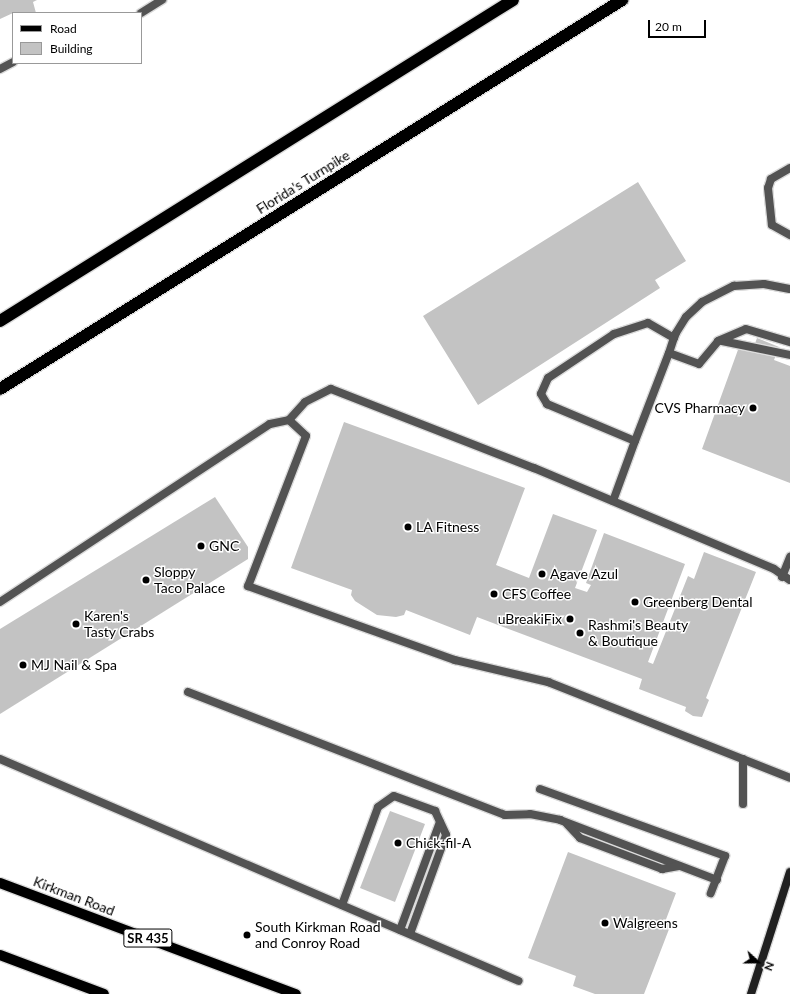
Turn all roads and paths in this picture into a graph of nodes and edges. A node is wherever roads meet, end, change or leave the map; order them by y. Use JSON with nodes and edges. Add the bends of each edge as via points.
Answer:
{"nodes":[{"id":1,"x":162,"y":0,"type":"edge"},
{"id":2,"x":513,"y":0,"type":"edge"},
{"id":3,"x":622,"y":0,"type":"edge"},
{"id":4,"x":142,"y":12,"type":"edge"},
{"id":5,"x":12,"y":63,"type":"edge"},
{"id":6,"x":0,"y":69,"type":"edge"},
{"id":7,"x":790,"y":168,"type":"edge"},
{"id":8,"x":790,"y":235,"type":"edge"},
{"id":9,"x":790,"y":289,"type":"edge"},
{"id":10,"x":0,"y":321,"type":"edge"},
{"id":11,"x":674,"y":338,"type":"junction"},
{"id":12,"x":718,"y":341,"type":"junction"},
{"id":13,"x":790,"y":342,"type":"edge"},
{"id":14,"x":669,"y":353,"type":"junction"},
{"id":15,"x":790,"y":355,"type":"edge"},
{"id":16,"x":0,"y":389,"type":"edge"},
{"id":17,"x":289,"y":420,"type":"junction"},
{"id":18,"x":635,"y":441,"type":"junction"},
{"id":19,"x":613,"y":502,"type":"junction"},
{"id":20,"x":790,"y":557,"type":"edge"},
{"id":21,"x":786,"y":578,"type":"edge"},
{"id":22,"x":0,"y":602,"type":"edge"},
{"id":23,"x":188,"y":692,"type":"dead end"},
{"id":24,"x":0,"y":759,"type":"edge"},
{"id":25,"x":743,"y":759,"type":"junction"},
{"id":26,"x":790,"y":778,"type":"edge"},
{"id":27,"x":540,"y":789,"type":"dead end"},
{"id":28,"x":743,"y":804,"type":"dead end"},
{"id":29,"x":440,"y":822,"type":"junction"},
{"id":30,"x":790,"y":872,"type":"edge"},
{"id":31,"x":717,"y":880,"type":"junction"},
{"id":32,"x":0,"y":883,"type":"edge"},
{"id":33,"x":711,"y":894,"type":"dead end"},
{"id":34,"x":342,"y":905,"type":"junction"},
{"id":35,"x":400,"y":930,"type":"junction"},
{"id":36,"x":410,"y":934,"type":"junction"},
{"id":37,"x":0,"y":955,"type":"edge"},
{"id":38,"x":519,"y":981,"type":"dead end"},
{"id":39,"x":104,"y":994,"type":"edge"},
{"id":40,"x":296,"y":994,"type":"edge"},
{"id":41,"x":751,"y":994,"type":"edge"}],
"edges":[{"from":1,"to":4,"type":"lane"},
{"from":2,"to":10,"type":"highway"},
{"from":3,"to":16,"type":"highway","name":"Florida's Turnpike"},
{"from":5,"to":6,"type":"lane"},
{"from":7,"to":8,"type":"lane","via":[[772,179],[768,188],[772,225]]},
{"from":9,"to":11,"type":"lane","via":[[764,284],[734,286],[717,293],[686,317]]},
{"from":11,"to":14,"type":"lane"},
{"from":11,"to":18,"type":"lane","via":[[648,323],[614,334],[548,378],[541,394],[547,404]]},
{"from":12,"to":13,"type":"lane","via":[[746,329]]},
{"from":12,"to":14,"type":"lane","via":[[699,364]]},
{"from":12,"to":15,"type":"lane"},
{"from":14,"to":18,"type":"lane"},
{"from":17,"to":19,"type":"lane","via":[[305,402],[331,388]]},
{"from":17,"to":22,"type":"lane","via":[[270,424]]},
{"from":17,"to":25,"type":"lane","via":[[306,436],[248,586],[454,660],[548,682]]},
{"from":18,"to":19,"type":"lane"},
{"from":19,"to":21,"type":"lane","via":[[774,570]]},
{"from":20,"to":21,"type":"lane"},
{"from":23,"to":31,"type":"lane","via":[[505,815],[530,814],[564,822]]},
{"from":24,"to":34,"type":"lane"},
{"from":25,"to":26,"type":"lane"},
{"from":25,"to":28,"type":"lane"},
{"from":27,"to":31,"type":"lane","via":[[724,856]]},
{"from":29,"to":34,"type":"lane","via":[[435,811],[394,796],[378,807]]},
{"from":29,"to":35,"type":"lane"},
{"from":29,"to":36,"type":"lane","via":[[446,835]]},
{"from":30,"to":41,"type":"main road"},
{"from":31,"to":33,"type":"lane"},
{"from":32,"to":40,"type":"main road","name":"Kirkman Road","number":"SR 435"},
{"from":34,"to":35,"type":"lane"},
{"from":35,"to":36,"type":"lane"},
{"from":36,"to":38,"type":"lane"},
{"from":37,"to":39,"type":"main road"}]}
